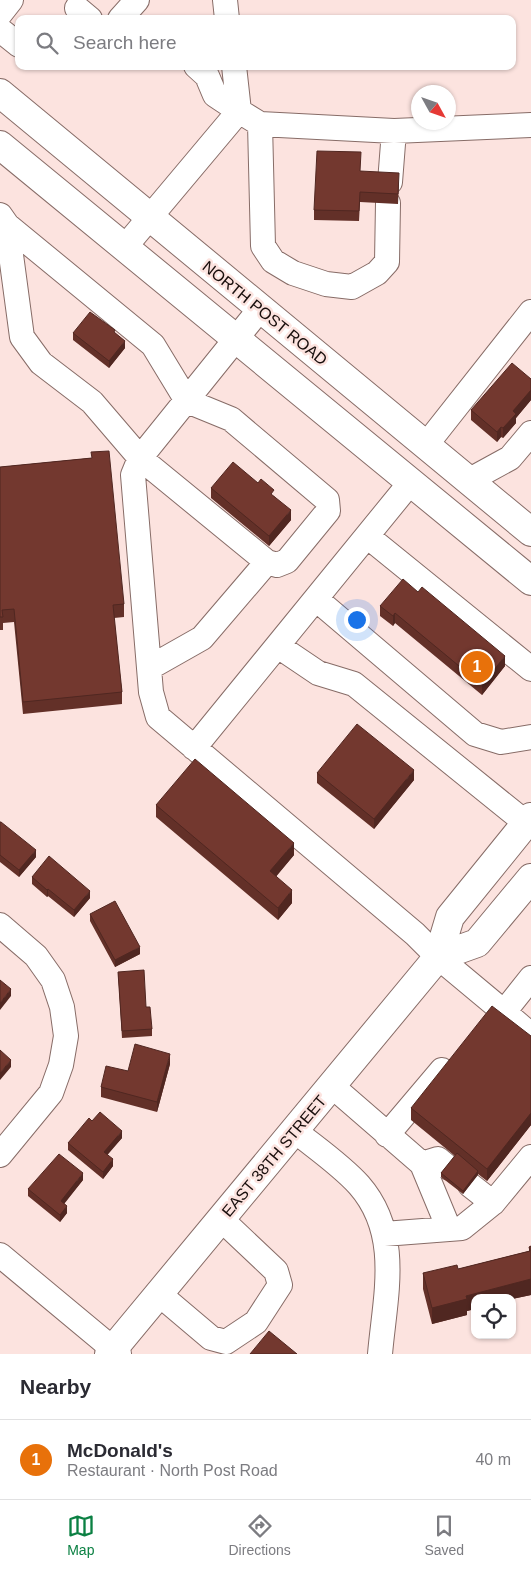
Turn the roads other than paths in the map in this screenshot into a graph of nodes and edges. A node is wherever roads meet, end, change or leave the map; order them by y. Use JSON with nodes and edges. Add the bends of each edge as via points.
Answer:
{"nodes":[{"id":1,"x":11,"y":0,"type":"edge"},
{"id":2,"x":225,"y":0,"type":"edge"},
{"id":3,"x":0,"y":14,"type":"edge"},
{"id":4,"x":227,"y":15,"type":"edge"},
{"id":5,"x":0,"y":30,"type":"edge"},
{"id":6,"x":15,"y":42,"type":"edge"},
{"id":7,"x":200,"y":70,"type":"edge"},
{"id":8,"x":235,"y":70,"type":"edge"},
{"id":9,"x":0,"y":93,"type":"edge"},
{"id":10,"x":240,"y":112,"type":"junction"},
{"id":11,"x":260,"y":124,"type":"junction"},
{"id":12,"x":531,"y":125,"type":"edge"},
{"id":13,"x":394,"y":131,"type":"junction"},
{"id":14,"x":0,"y":145,"type":"edge"},
{"id":15,"x":148,"y":217,"type":"junction"},
{"id":16,"x":3,"y":220,"type":"edge"},
{"id":17,"x":124,"y":248,"type":"junction"},
{"id":18,"x":260,"y":309,"type":"junction"},
{"id":19,"x":531,"y":312,"type":"edge"},
{"id":20,"x":236,"y":340,"type":"junction"},
{"id":21,"x":187,"y":401,"type":"junction"},
{"id":22,"x":531,"y":432,"type":"edge"},
{"id":23,"x":426,"y":445,"type":"junction"},
{"id":24,"x":140,"y":458,"type":"junction"},
{"id":25,"x":468,"y":481,"type":"junction"},
{"id":26,"x":410,"y":483,"type":"junction"},
{"id":27,"x":528,"y":525,"type":"edge"},
{"id":28,"x":368,"y":536,"type":"junction"},
{"id":29,"x":267,"y":562,"type":"junction"},
{"id":30,"x":531,"y":581,"type":"edge"},
{"id":31,"x":316,"y":600,"type":"junction"},
{"id":32,"x":278,"y":646,"type":"junction"},
{"id":33,"x":149,"y":668,"type":"junction"},
{"id":34,"x":531,"y":669,"type":"edge"},
{"id":35,"x":531,"y":737,"type":"edge"},
{"id":36,"x":194,"y":748,"type":"junction"},
{"id":37,"x":528,"y":820,"type":"edge"},
{"id":38,"x":531,"y":878,"type":"edge"},
{"id":39,"x":0,"y":925,"type":"edge"},
{"id":40,"x":438,"y":958,"type":"junction"},
{"id":41,"x":531,"y":978,"type":"edge"},
{"id":42,"x":494,"y":1012,"type":"junction"},
{"id":43,"x":531,"y":1035,"type":"edge"},
{"id":44,"x":453,"y":1056,"type":"edge"},
{"id":45,"x":332,"y":1086,"type":"junction"},
{"id":46,"x":295,"y":1131,"type":"junction"},
{"id":47,"x":387,"y":1134,"type":"junction"},
{"id":48,"x":0,"y":1154,"type":"edge"},
{"id":49,"x":531,"y":1157,"type":"edge"},
{"id":50,"x":422,"y":1164,"type":"junction"},
{"id":51,"x":449,"y":1168,"type":"edge"},
{"id":52,"x":470,"y":1186,"type":"edge"},
{"id":53,"x":493,"y":1203,"type":"junction"},
{"id":54,"x":222,"y":1219,"type":"junction"},
{"id":55,"x":449,"y":1229,"type":"junction"},
{"id":56,"x":384,"y":1234,"type":"junction"},
{"id":57,"x":0,"y":1255,"type":"edge"},
{"id":58,"x":159,"y":1294,"type":"junction"},
{"id":59,"x":114,"y":1352,"type":"edge"},
{"id":60,"x":380,"y":1354,"type":"edge"}],
"edges":[{"from":1,"to":3,"type":"street"},
{"from":2,"to":4,"type":"street"},
{"from":5,"to":6,"type":"street"},
{"from":7,"to":10,"type":"street","via":[[207,76],[215,95]]},
{"from":8,"to":10,"type":"street"},
{"from":9,"to":15,"type":"main road","name":"NORTH POST ROAD"},
{"from":10,"to":11,"type":"street"},
{"from":10,"to":15,"type":"street"},
{"from":11,"to":13,"type":"street"},
{"from":11,"to":13,"type":"street","via":[[263,246],[274,261],[293,273],[326,284],[352,287],[376,273],[387,262]]},
{"from":12,"to":13,"type":"street"},
{"from":14,"to":17,"type":"main road"},
{"from":15,"to":17,"type":"street"},
{"from":15,"to":18,"type":"main road","name":"NORTH POST ROAD"},
{"from":16,"to":21,"type":"street","via":[[154,344]]},
{"from":16,"to":24,"type":"street","via":[[22,337],[41,363],[92,402]]},
{"from":17,"to":20,"type":"main road"},
{"from":18,"to":20,"type":"street"},
{"from":18,"to":23,"type":"main road","name":"NORTH POST ROAD"},
{"from":19,"to":23,"type":"street"},
{"from":20,"to":21,"type":"street"},
{"from":20,"to":26,"type":"main road"},
{"from":21,"to":24,"type":"street"},
{"from":21,"to":29,"type":"street","via":[[231,419],[327,500],[328,511],[287,560],[277,564]]},
{"from":22,"to":25,"type":"street","via":[[510,458]]},
{"from":23,"to":25,"type":"main road","name":"NORTH POST ROAD"},
{"from":24,"to":29,"type":"street"},
{"from":24,"to":33,"type":"street","via":[[133,474]]},
{"from":25,"to":27,"type":"main road","name":"NORTH POST ROAD"},
{"from":26,"to":28,"type":"street"},
{"from":26,"to":30,"type":"main road"},
{"from":28,"to":31,"type":"street"},
{"from":28,"to":34,"type":"street"},
{"from":29,"to":33,"type":"street","via":[[202,638]]},
{"from":31,"to":32,"type":"street"},
{"from":31,"to":35,"type":"street","via":[[475,734],[501,742]]},
{"from":32,"to":36,"type":"street"},
{"from":32,"to":37,"type":"street","via":[[318,673],[354,684]]},
{"from":33,"to":36,"type":"street","via":[[158,718]]},
{"from":36,"to":40,"type":"street","via":[[415,934]]},
{"from":37,"to":40,"type":"main road","name":"EAST 38TH STREET","via":[[450,917]]},
{"from":38,"to":40,"type":"main road","name":"EAST 38TH STREET","via":[[477,943]]},
{"from":39,"to":48,"type":"street","via":[[36,956],[52,980],[62,1007],[66,1036],[62,1065],[51,1093]]},
{"from":40,"to":42,"type":"street"},
{"from":40,"to":45,"type":"main road","name":"EAST 38TH STREET"},
{"from":41,"to":42,"type":"street"},
{"from":42,"to":43,"type":"street"},
{"from":44,"to":47,"type":"street"},
{"from":45,"to":46,"type":"main road","name":"EAST 38TH STREET"},
{"from":45,"to":47,"type":"street"},
{"from":46,"to":54,"type":"main road","name":"EAST 38TH STREET"},
{"from":46,"to":56,"type":"street","via":[[359,1185],[380,1218]]},
{"from":47,"to":50,"type":"street"},
{"from":49,"to":53,"type":"street"},
{"from":50,"to":51,"type":"street","via":[[438,1159]]},
{"from":50,"to":55,"type":"street"},
{"from":52,"to":53,"type":"street"},
{"from":53,"to":55,"type":"street","via":[[462,1228]]},
{"from":54,"to":58,"type":"main road","name":"EAST 38TH STREET"},
{"from":54,"to":58,"type":"street","via":[[276,1271],[280,1285],[256,1322],[226,1342],[211,1338]]},
{"from":55,"to":56,"type":"street"},
{"from":56,"to":60,"type":"street","via":[[388,1265]]},
{"from":57,"to":59,"type":"street"},
{"from":58,"to":59,"type":"main road","name":"EAST 38TH STREET"}]}
